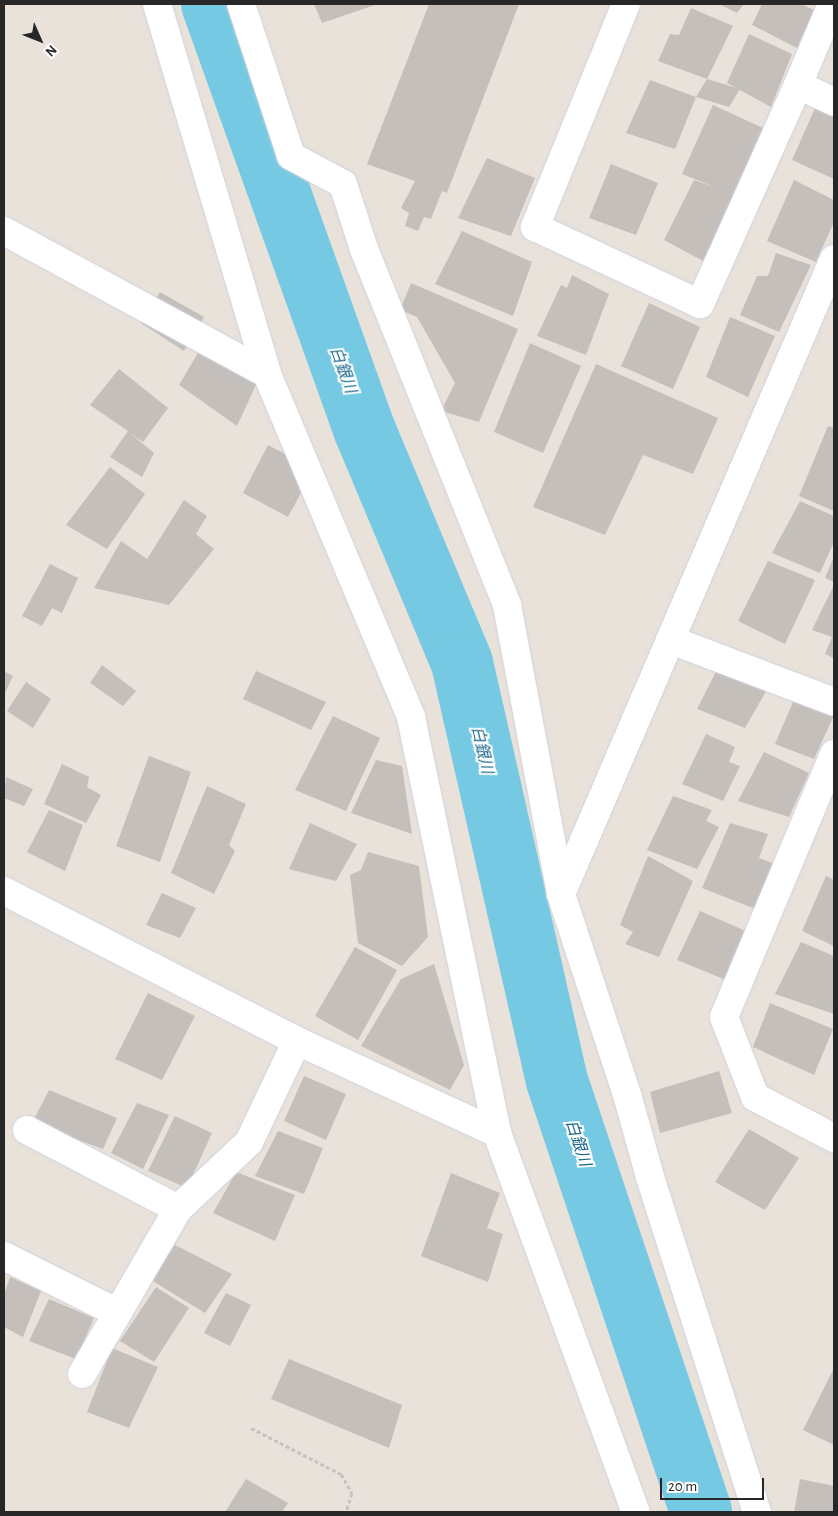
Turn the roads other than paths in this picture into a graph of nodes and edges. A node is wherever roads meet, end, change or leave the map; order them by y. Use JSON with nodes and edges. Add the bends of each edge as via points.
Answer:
{"nodes":[{"id":1,"x":157,"y":4,"type":"edge"},
{"id":2,"x":241,"y":4,"type":"edge"},
{"id":3,"x":626,"y":4,"type":"edge"},
{"id":4,"x":832,"y":4,"type":"edge"},
{"id":5,"x":798,"y":85,"type":"junction"},
{"id":6,"x":834,"y":102,"type":"edge"},
{"id":7,"x":4,"y":231,"type":"edge"},
{"id":8,"x":834,"y":259,"type":"edge"},
{"id":9,"x":267,"y":374,"type":"junction"},
{"id":10,"x":671,"y":640,"type":"junction"},
{"id":11,"x":834,"y":702,"type":"edge"},
{"id":12,"x":834,"y":754,"type":"edge"},
{"id":13,"x":4,"y":891,"type":"edge"},
{"id":14,"x":561,"y":894,"type":"junction"},
{"id":15,"x":297,"y":1041,"type":"junction"},
{"id":16,"x":27,"y":1130,"type":"dead end"},
{"id":17,"x":497,"y":1133,"type":"junction"},
{"id":18,"x":834,"y":1138,"type":"edge"},
{"id":19,"x":178,"y":1209,"type":"junction"},
{"id":20,"x":4,"y":1256,"type":"edge"},
{"id":21,"x":118,"y":1313,"type":"junction"},
{"id":22,"x":82,"y":1374,"type":"dead end"},
{"id":23,"x":636,"y":1512,"type":"edge"},
{"id":24,"x":757,"y":1512,"type":"edge"}],
"edges":[{"from":1,"to":9,"type":"street"},
{"from":2,"to":14,"type":"street","via":[[291,156],[343,184],[364,249],[507,605]]},
{"from":3,"to":5,"type":"street","via":[[535,227],[700,304]]},
{"from":4,"to":5,"type":"street"},
{"from":5,"to":6,"type":"street"},
{"from":7,"to":9,"type":"street"},
{"from":8,"to":10,"type":"street"},
{"from":9,"to":17,"type":"street","via":[[411,717]]},
{"from":10,"to":11,"type":"street"},
{"from":10,"to":14,"type":"street"},
{"from":12,"to":18,"type":"street","via":[[724,1017],[755,1097]]},
{"from":13,"to":15,"type":"street"},
{"from":14,"to":24,"type":"street"},
{"from":15,"to":17,"type":"street"},
{"from":15,"to":19,"type":"street","via":[[249,1142]]},
{"from":16,"to":19,"type":"street"},
{"from":17,"to":23,"type":"street"},
{"from":19,"to":21,"type":"street"},
{"from":20,"to":21,"type":"street"},
{"from":21,"to":22,"type":"street"}]}
